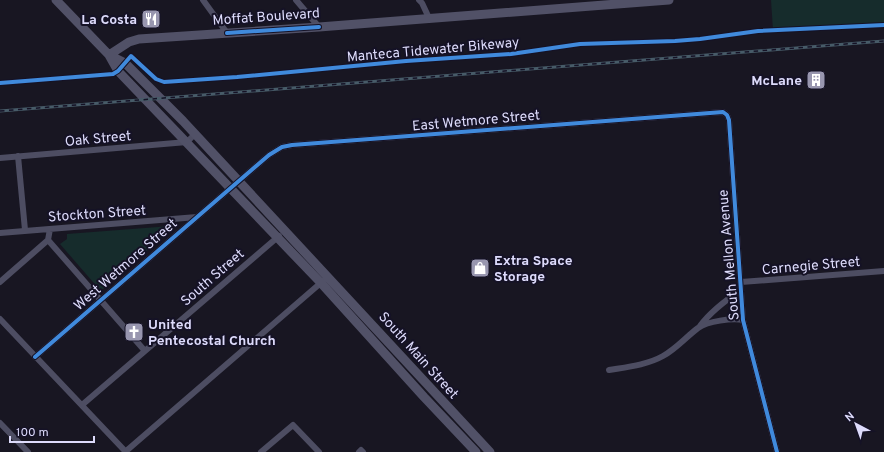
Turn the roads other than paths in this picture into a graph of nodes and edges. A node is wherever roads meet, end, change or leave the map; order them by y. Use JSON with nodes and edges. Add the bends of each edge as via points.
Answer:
{"nodes":[{"id":1,"x":56,"y":0,"type":"edge"},
{"id":2,"x":203,"y":0,"type":"edge"},
{"id":3,"x":296,"y":0,"type":"edge"},
{"id":4,"x":419,"y":0,"type":"edge"},
{"id":5,"x":669,"y":0,"type":"edge"},
{"id":6,"x":590,"y":3,"type":"edge"},
{"id":7,"x":429,"y":18,"type":"junction"},
{"id":8,"x":319,"y":27,"type":"junction"},
{"id":9,"x":227,"y":33,"type":"junction"},
{"id":10,"x":109,"y":55,"type":"junction"},
{"id":11,"x":729,"y":124,"type":"joint"},
{"id":12,"x":195,"y":134,"type":"junction"},
{"id":13,"x":187,"y":142,"type":"junction"},
{"id":14,"x":18,"y":156,"type":"junction"},
{"id":15,"x":0,"y":158,"type":"edge"},
{"id":16,"x":240,"y":181,"type":"junction"},
{"id":17,"x":230,"y":189,"type":"junction"},
{"id":18,"x":197,"y":217,"type":"junction"},
{"id":19,"x":50,"y":229,"type":"junction"},
{"id":20,"x":25,"y":230,"type":"junction"},
{"id":21,"x":286,"y":230,"type":"junction"},
{"id":22,"x":0,"y":233,"type":"edge"},
{"id":23,"x":277,"y":237,"type":"junction"},
{"id":24,"x":48,"y":240,"type":"junction"},
{"id":25,"x":884,"y":271,"type":"edge"},
{"id":26,"x":328,"y":276,"type":"junction"},
{"id":27,"x":0,"y":282,"type":"edge"},
{"id":28,"x":741,"y":282,"type":"junction"},
{"id":29,"x":321,"y":283,"type":"junction"},
{"id":30,"x":741,"y":290,"type":"junction"},
{"id":31,"x":101,"y":300,"type":"junction"},
{"id":32,"x":0,"y":319,"type":"edge"},
{"id":33,"x":743,"y":320,"type":"junction"},
{"id":34,"x":700,"y":326,"type":"junction"},
{"id":35,"x":145,"y":351,"type":"junction"},
{"id":36,"x":35,"y":357,"type":"junction"},
{"id":37,"x":609,"y":370,"type":"dead end"},
{"id":38,"x":432,"y":390,"type":"junction"},
{"id":39,"x":424,"y":397,"type":"junction"},
{"id":40,"x":82,"y":405,"type":"junction"},
{"id":41,"x":0,"y":423,"type":"edge"},
{"id":42,"x":28,"y":452,"type":"edge"},
{"id":43,"x":125,"y":452,"type":"edge"},
{"id":44,"x":261,"y":452,"type":"edge"},
{"id":45,"x":319,"y":452,"type":"edge"},
{"id":46,"x":476,"y":452,"type":"edge"},
{"id":47,"x":490,"y":452,"type":"edge"},
{"id":48,"x":777,"y":452,"type":"edge"}],
"edges":[{"from":1,"to":10,"type":"main road","name":"South Main Street"},
{"from":2,"to":9,"type":"street"},
{"from":3,"to":8,"type":"street"},
{"from":4,"to":7,"type":"street"},
{"from":5,"to":6,"type":"main road","name":"Moffat Boulevard"},
{"from":6,"to":7,"type":"main road","name":"Moffat Boulevard"},
{"from":7,"to":8,"type":"main road","name":"Moffat Boulevard"},
{"from":8,"to":9,"type":"main road","name":"Moffat Boulevard"},
{"from":9,"to":10,"type":"main road","name":"Moffat Boulevard","via":[[139,39],[129,42]]},
{"from":10,"to":12,"type":"main road","name":"South Main Street","via":[[125,63]]},
{"from":10,"to":13,"type":"main road","name":"South Main Street","via":[[118,71]]},
{"from":11,"to":16,"type":"street","name":"East Wetmore Street","via":[[726,113],[716,111],[292,144],[269,155]]},
{"from":11,"to":28,"type":"street","name":"South Mellon Avenue"},
{"from":12,"to":13,"type":"street"},
{"from":12,"to":16,"type":"main road","name":"South Main Street"},
{"from":13,"to":14,"type":"street","name":"Oak Street"},
{"from":13,"to":17,"type":"main road","name":"South Main Street"},
{"from":14,"to":15,"type":"street","name":"Oak Street"},
{"from":14,"to":20,"type":"street"},
{"from":16,"to":17,"type":"street","name":"East Wetmore Street"},
{"from":16,"to":21,"type":"main road","name":"South Main Street"},
{"from":17,"to":18,"type":"street","name":"West Wetmore Street"},
{"from":17,"to":23,"type":"main road","name":"South Main Street"},
{"from":18,"to":19,"type":"street","name":"Stockton Street"},
{"from":18,"to":31,"type":"street","name":"West Wetmore Street"},
{"from":19,"to":20,"type":"street","name":"Stockton Street"},
{"from":19,"to":24,"type":"street"},
{"from":20,"to":22,"type":"street","name":"Stockton Street"},
{"from":21,"to":23,"type":"street","name":"South Street"},
{"from":21,"to":26,"type":"main road","name":"South Main Street"},
{"from":23,"to":29,"type":"main road","name":"South Main Street"},
{"from":23,"to":35,"type":"street","name":"South Street"},
{"from":24,"to":27,"type":"street"},
{"from":24,"to":31,"type":"street"},
{"from":25,"to":28,"type":"street","name":"Carnegie Street"},
{"from":26,"to":29,"type":"street"},
{"from":26,"to":38,"type":"main road","name":"South Main Street"},
{"from":28,"to":30,"type":"street","name":"South Mellon Avenue"},
{"from":29,"to":39,"type":"main road","name":"South Main Street"},
{"from":29,"to":43,"type":"street"},
{"from":30,"to":33,"type":"street","name":"South Mellon Avenue"},
{"from":30,"to":34,"type":"street","via":[[717,307]]},
{"from":31,"to":35,"type":"street"},
{"from":31,"to":36,"type":"street","name":"West Wetmore Street"},
{"from":32,"to":36,"type":"street"},
{"from":33,"to":34,"type":"street","via":[[736,318]]},
{"from":33,"to":48,"type":"street","name":"South Mellon Avenue"},
{"from":34,"to":37,"type":"street","via":[[662,357]]},
{"from":35,"to":40,"type":"street","name":"South Street"},
{"from":36,"to":40,"type":"street"},
{"from":38,"to":39,"type":"main road"},
{"from":38,"to":47,"type":"main road","name":"South Main Street"},
{"from":39,"to":46,"type":"main road","name":"South Main Street"},
{"from":40,"to":43,"type":"street"},
{"from":41,"to":42,"type":"street"},
{"from":44,"to":45,"type":"street","via":[[293,425]]}]}
